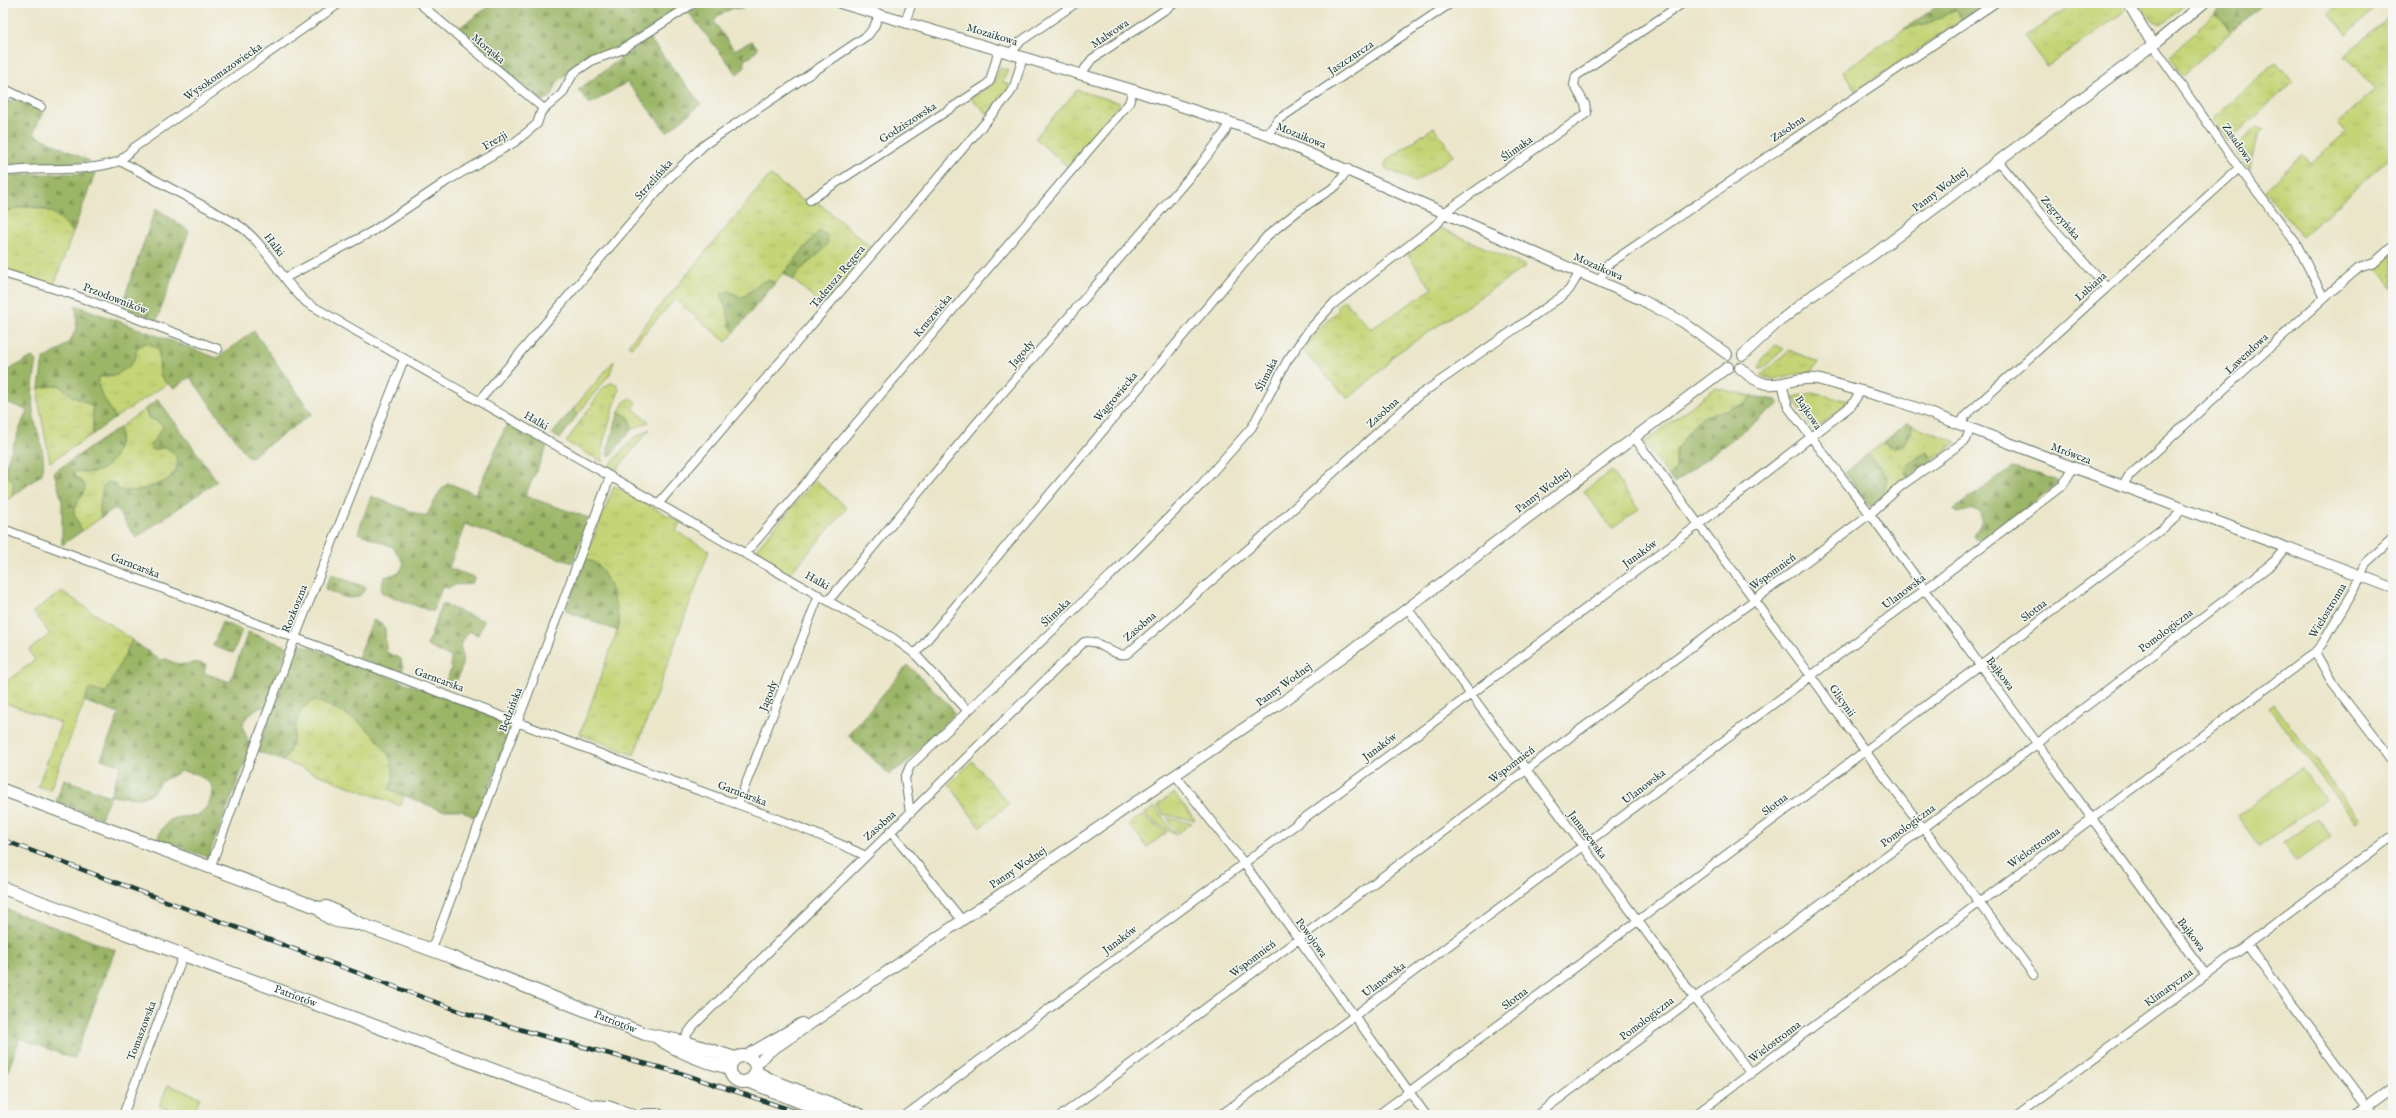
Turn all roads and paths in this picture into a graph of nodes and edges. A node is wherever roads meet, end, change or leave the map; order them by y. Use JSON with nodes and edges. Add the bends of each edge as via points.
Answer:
{"nodes":[{"id":1,"x":340,"y":3,"type":"edge"},
{"id":2,"x":419,"y":3,"type":"edge"},
{"id":3,"x":694,"y":3,"type":"edge"},
{"id":4,"x":840,"y":3,"type":"edge"},
{"id":5,"x":912,"y":3,"type":"edge"},
{"id":6,"x":1076,"y":3,"type":"edge"},
{"id":7,"x":1175,"y":3,"type":"edge"},
{"id":8,"x":1451,"y":3,"type":"edge"},
{"id":9,"x":1683,"y":3,"type":"edge"},
{"id":10,"x":1995,"y":3,"type":"edge"},
{"id":11,"x":2128,"y":3,"type":"edge"},
{"id":12,"x":2204,"y":3,"type":"edge"},
{"id":13,"x":879,"y":15,"type":"junction"},
{"id":14,"x":905,"y":22,"type":"junction"},
{"id":15,"x":2153,"y":45,"type":"junction"},
{"id":16,"x":999,"y":50,"type":"junction"},
{"id":17,"x":1011,"y":53,"type":"junction"},
{"id":18,"x":1023,"y":57,"type":"junction"},
{"id":19,"x":1081,"y":74,"type":"junction"},
{"id":20,"x":6,"y":90,"type":"edge"},
{"id":21,"x":1133,"y":90,"type":"junction"},
{"id":22,"x":3,"y":101,"type":"edge"},
{"id":23,"x":41,"y":107,"type":"dead end"},
{"id":24,"x":544,"y":109,"type":"junction"},
{"id":25,"x":1229,"y":121,"type":"junction"},
{"id":26,"x":1267,"y":135,"type":"junction"},
{"id":27,"x":120,"y":161,"type":"junction"},
{"id":28,"x":1998,"y":161,"type":"junction"},
{"id":29,"x":2239,"y":168,"type":"junction"},
{"id":30,"x":1348,"y":169,"type":"junction"},
{"id":31,"x":3,"y":172,"type":"edge"},
{"id":32,"x":810,"y":200,"type":"dead end"},
{"id":33,"x":1445,"y":212,"type":"junction"},
{"id":34,"x":2393,"y":246,"type":"edge"},
{"id":35,"x":1580,"y":272,"type":"junction"},
{"id":36,"x":3,"y":273,"type":"edge"},
{"id":37,"x":285,"y":278,"type":"junction"},
{"id":38,"x":1600,"y":280,"type":"junction"},
{"id":39,"x":2106,"y":287,"type":"junction"},
{"id":40,"x":2324,"y":298,"type":"junction"},
{"id":41,"x":218,"y":349,"type":"dead end"},
{"id":42,"x":1727,"y":354,"type":"junction"},
{"id":43,"x":1743,"y":355,"type":"junction"},
{"id":44,"x":404,"y":359,"type":"junction"},
{"id":45,"x":1728,"y":367,"type":"junction"},
{"id":46,"x":1740,"y":368,"type":"junction"},
{"id":47,"x":1782,"y":383,"type":"junction"},
{"id":48,"x":1861,"y":390,"type":"junction"},
{"id":49,"x":480,"y":400,"type":"junction"},
{"id":50,"x":1965,"y":427,"type":"junction"},
{"id":51,"x":1634,"y":437,"type":"junction"},
{"id":52,"x":1811,"y":437,"type":"junction"},
{"id":53,"x":2073,"y":468,"type":"junction"},
{"id":54,"x":610,"y":477,"type":"junction"},
{"id":55,"x":2122,"y":487,"type":"junction"},
{"id":56,"x":658,"y":504,"type":"junction"},
{"id":57,"x":2181,"y":509,"type":"junction"},
{"id":58,"x":1870,"y":514,"type":"junction"},
{"id":59,"x":1698,"y":525,"type":"junction"},
{"id":60,"x":3,"y":529,"type":"edge"},
{"id":61,"x":2393,"y":538,"type":"edge"},
{"id":62,"x":2285,"y":548,"type":"junction"},
{"id":63,"x":745,"y":554,"type":"junction"},
{"id":64,"x":2361,"y":576,"type":"junction"},
{"id":65,"x":2393,"y":588,"type":"edge"},
{"id":66,"x":1925,"y":590,"type":"junction"},
{"id":67,"x":819,"y":594,"type":"junction"},
{"id":68,"x":829,"y":600,"type":"junction"},
{"id":69,"x":1754,"y":600,"type":"junction"},
{"id":70,"x":1407,"y":608,"type":"junction"},
{"id":71,"x":296,"y":638,"type":"junction"},
{"id":72,"x":2315,"y":652,"type":"junction"},
{"id":73,"x":915,"y":654,"type":"junction"},
{"id":74,"x":1980,"y":666,"type":"junction"},
{"id":75,"x":1811,"y":676,"type":"junction"},
{"id":76,"x":1469,"y":695,"type":"junction"},
{"id":77,"x":968,"y":711,"type":"junction"},
{"id":78,"x":518,"y":721,"type":"junction"},
{"id":79,"x":2038,"y":743,"type":"junction"},
{"id":80,"x":1865,"y":752,"type":"junction"},
{"id":81,"x":2393,"y":762,"type":"edge"},
{"id":82,"x":1525,"y":770,"type":"junction"},
{"id":83,"x":1176,"y":776,"type":"junction"},
{"id":84,"x":3,"y":790,"type":"edge"},
{"id":85,"x":738,"y":804,"type":"junction"},
{"id":86,"x":910,"y":813,"type":"junction"},
{"id":87,"x":2091,"y":819,"type":"junction"},
{"id":88,"x":1923,"y":829,"type":"junction"},
{"id":89,"x":890,"y":831,"type":"junction"},
{"id":90,"x":2393,"y":836,"type":"edge"},
{"id":91,"x":1582,"y":847,"type":"junction"},
{"id":92,"x":864,"y":855,"type":"junction"},
{"id":93,"x":1243,"y":862,"type":"junction"},
{"id":94,"x":210,"y":868,"type":"junction"},
{"id":95,"x":3,"y":888,"type":"edge"},
{"id":96,"x":1980,"y":902,"type":"junction"},
{"id":97,"x":962,"y":920,"type":"junction"},
{"id":98,"x":1638,"y":922,"type":"junction"},
{"id":99,"x":1299,"y":939,"type":"junction"},
{"id":100,"x":2247,"y":944,"type":"junction"},
{"id":101,"x":431,"y":951,"type":"junction"},
{"id":102,"x":183,"y":956,"type":"junction"},
{"id":103,"x":2034,"y":975,"type":"dead end"},
{"id":104,"x":2206,"y":975,"type":"junction"},
{"id":105,"x":1694,"y":998,"type":"junction"},
{"id":106,"x":841,"y":1003,"type":"junction"},
{"id":107,"x":1354,"y":1015,"type":"junction"},
{"id":108,"x":656,"y":1037,"type":"junction"},
{"id":109,"x":685,"y":1042,"type":"junction"},
{"id":110,"x":737,"y":1061,"type":"junction"},
{"id":111,"x":753,"y":1073,"type":"junction"},
{"id":112,"x":1751,"y":1074,"type":"junction"},
{"id":113,"x":2393,"y":1088,"type":"edge"},
{"id":114,"x":1409,"y":1092,"type":"junction"},
{"id":115,"x":588,"y":1105,"type":"junction"},
{"id":116,"x":2367,"y":1107,"type":"junction"},
{"id":117,"x":123,"y":1115,"type":"edge"},
{"id":118,"x":603,"y":1115,"type":"edge"},
{"id":119,"x":631,"y":1115,"type":"edge"},
{"id":120,"x":645,"y":1115,"type":"edge"},
{"id":121,"x":658,"y":1115,"type":"edge"},
{"id":122,"x":832,"y":1115,"type":"edge"},
{"id":123,"x":860,"y":1115,"type":"edge"},
{"id":124,"x":906,"y":1115,"type":"edge"},
{"id":125,"x":1062,"y":1115,"type":"edge"},
{"id":126,"x":1221,"y":1115,"type":"edge"},
{"id":127,"x":1378,"y":1115,"type":"edge"},
{"id":128,"x":1426,"y":1115,"type":"edge"},
{"id":129,"x":1537,"y":1115,"type":"edge"},
{"id":130,"x":1695,"y":1115,"type":"edge"},
{"id":131,"x":2017,"y":1115,"type":"edge"},
{"id":132,"x":2356,"y":1115,"type":"edge"},
{"id":133,"x":2374,"y":1115,"type":"edge"}],
"edges":[{"from":1,"to":27,"type":"street","name":"Wysokomazowiecka","via":[[135,147]]},
{"from":2,"to":24,"type":"street","name":"Morąska"},
{"from":3,"to":24,"type":"street","name":"Frezji","via":[[621,50],[581,67],[573,74],[562,94]]},
{"from":4,"to":13,"type":"street","name":"Mozaikowa"},
{"from":5,"to":14,"type":"street"},
{"from":6,"to":17,"type":"street","via":[[1021,41]]},
{"from":7,"to":19,"type":"street","name":"Malwowa","via":[[1092,59]]},
{"from":8,"to":26,"type":"street","name":"Jaszczurcza","via":[[1279,119]]},
{"from":9,"to":33,"type":"street","name":"Ślimaka","via":[[1576,76],[1574,85],[1587,113]]},
{"from":10,"to":38,"type":"street","name":"Zasobna","via":[[1607,265]]},
{"from":11,"to":15,"type":"street","name":"Zasadowa"},
{"from":12,"to":15,"type":"street","name":"Panny Wodnej"},
{"from":13,"to":14,"type":"street","name":"Mozaikowa"},
{"from":13,"to":49,"type":"street","name":"Strzelińska","via":[[868,35],[704,145],[689,158],[662,186]]},
{"from":14,"to":16,"type":"street","name":"Mozaikowa"},
{"from":15,"to":28,"type":"street","name":"Panny Wodnej"},
{"from":15,"to":29,"type":"street","name":"Zasadowa"},
{"from":16,"to":17,"type":"street","name":"Mozaikowa"},
{"from":16,"to":32,"type":"street","name":"Godziszowska","via":[[990,81],[985,86]]},
{"from":17,"to":18,"type":"street","name":"Mozaikowa"},
{"from":18,"to":19,"type":"street","name":"Mozaikowa"},
{"from":18,"to":56,"type":"street","name":"Tadeusza Regera","via":[[1014,87],[1008,96]]},
{"from":19,"to":21,"type":"street","name":"Mozaikowa"},
{"from":20,"to":22,"type":"street"},
{"from":20,"to":23,"type":"street"},
{"from":21,"to":25,"type":"street","name":"Mozaikowa"},
{"from":21,"to":63,"type":"street","name":"Kruszwicka","via":[[1129,103]]},
{"from":24,"to":37,"type":"street","name":"Frezji","via":[[537,124],[515,142],[447,181],[373,231]]},
{"from":25,"to":26,"type":"street","name":"Mozaikowa"},
{"from":25,"to":68,"type":"street","name":"Jagody","via":[[1225,132],[1202,164],[970,431]]},
{"from":26,"to":30,"type":"street","name":"Mozaikowa"},
{"from":27,"to":31,"type":"street","via":[[95,167]]},
{"from":27,"to":37,"type":"street","name":"Halki","via":[[251,233]]},
{"from":28,"to":39,"type":"street","name":"Zegrzyńska"},
{"from":28,"to":43,"type":"street","name":"Panny Wodnej","via":[[1874,254],[1813,295],[1776,324]]},
{"from":29,"to":39,"type":"street","name":"Lubiana"},
{"from":29,"to":40,"type":"street","name":"Zasadowa","via":[[2296,244]]},
{"from":30,"to":33,"type":"street","name":"Mozaikowa"},
{"from":30,"to":73,"type":"street","name":"Wągrowiecka","via":[[1336,186],[1298,211],[1268,236]]},
{"from":33,"to":35,"type":"street","name":"Mozaikowa"},
{"from":33,"to":77,"type":"street","name":"Ślimaka","via":[[1439,222],[1327,310],[1287,361],[1252,427],[1201,485]]},
{"from":34,"to":40,"type":"street","name":"Lawendowa","via":[[2374,263],[2359,268]]},
{"from":35,"to":38,"type":"street","name":"Mozaikowa"},
{"from":35,"to":86,"type":"street","name":"Zasobna","via":[[1569,290],[1561,297],[1418,396],[1266,534],[1127,654],[1119,655],[1091,641],[1084,642]]},
{"from":36,"to":41,"type":"street","name":"Przodowników","via":[[72,294]]},
{"from":37,"to":44,"type":"street","name":"Halki","via":[[295,293],[307,303]]},
{"from":38,"to":42,"type":"street","name":"Mozaikowa","via":[[1683,322]]},
{"from":39,"to":50,"type":"street","name":"Lubiana","via":[[1965,416]]},
{"from":40,"to":55,"type":"street","name":"Lawendowa","via":[[2128,477]]},
{"from":42,"to":43,"type":"street","via":[[1735,350]]},
{"from":42,"to":45,"type":"street","via":[[1724,359]]},
{"from":43,"to":46,"type":"street","via":[[1744,360]]},
{"from":44,"to":49,"type":"street","name":"Halki"},
{"from":44,"to":71,"type":"street","name":"Rozkoszna"},
{"from":45,"to":46,"type":"street","via":[[1733,370]]},
{"from":45,"to":51,"type":"street","name":"Panny Wodnej"},
{"from":46,"to":47,"type":"street","name":"Mrówcza","via":[[1759,383]]},
{"from":47,"to":48,"type":"street","name":"Mrówcza","via":[[1804,378],[1817,379]]},
{"from":47,"to":52,"type":"street","name":"Bajkowa","via":[[1788,406]]},
{"from":48,"to":50,"type":"street","name":"Mrówcza"},
{"from":48,"to":52,"type":"street","name":"Junaków","via":[[1852,405]]},
{"from":49,"to":54,"type":"street","name":"Halki"},
{"from":50,"to":53,"type":"street","name":"Mrówcza"},
{"from":50,"to":58,"type":"street","name":"Wspomnień","via":[[1966,440],[1901,486]]},
{"from":51,"to":59,"type":"street","name":"Glicynii"},
{"from":51,"to":70,"type":"street","name":"Panny Wodnej"},
{"from":52,"to":58,"type":"street","name":"Bajkowa"},
{"from":52,"to":59,"type":"street","name":"Junaków"},
{"from":53,"to":55,"type":"street","name":"Mrówcza"},
{"from":53,"to":66,"type":"street","name":"Ulanowska","via":[[2060,487]]},
{"from":54,"to":56,"type":"street","name":"Halki"},
{"from":54,"to":78,"type":"street","name":"Będzińska"},
{"from":55,"to":57,"type":"street","name":"Mrówcza"},
{"from":56,"to":63,"type":"street","name":"Halki"},
{"from":57,"to":62,"type":"street","name":"Mrówcza"},
{"from":57,"to":74,"type":"street","name":"Słotna","via":[[2174,520]]},
{"from":58,"to":66,"type":"street","name":"Bajkowa"},
{"from":58,"to":69,"type":"street","name":"Wspomnień"},
{"from":59,"to":69,"type":"street","name":"Glicynii"},
{"from":59,"to":76,"type":"street","name":"Junaków"},
{"from":60,"to":71,"type":"street","name":"Garncarska"},
{"from":61,"to":64,"type":"street","name":"Wielostronna","via":[[2366,563]]},
{"from":62,"to":64,"type":"street","name":"Mrówcza"},
{"from":62,"to":79,"type":"street","name":"Pomologiczna","via":[[2272,564]]},
{"from":63,"to":67,"type":"street","name":"Halki"},
{"from":64,"to":65,"type":"street","name":"Mrówcza"},
{"from":64,"to":72,"type":"street","name":"Wielostronna","via":[[2328,635]]},
{"from":66,"to":74,"type":"street","name":"Bajkowa"},
{"from":66,"to":75,"type":"street","name":"Ulanowska"},
{"from":67,"to":68,"type":"street","name":"Halki"},
{"from":67,"to":85,"type":"street","name":"Jagody"},
{"from":68,"to":73,"type":"street","name":"Halki"},
{"from":69,"to":75,"type":"street","name":"Glicynii"},
{"from":69,"to":82,"type":"street","name":"Wspomnień"},
{"from":70,"to":76,"type":"street","name":"Januszewska"},
{"from":70,"to":83,"type":"street","name":"Panny Wodnej","via":[[1291,696]]},
{"from":71,"to":78,"type":"street","name":"Garncarska"},
{"from":71,"to":94,"type":"street","name":"Rozkoszna"},
{"from":72,"to":81,"type":"street","via":[[2333,684]]},
{"from":72,"to":87,"type":"street","name":"Wielostronna"},
{"from":73,"to":77,"type":"street","name":"Halki"},
{"from":74,"to":79,"type":"street","name":"Bajkowa"},
{"from":74,"to":80,"type":"street","name":"Słotna"},
{"from":75,"to":80,"type":"street","name":"Glicynii"},
{"from":75,"to":91,"type":"street","name":"Ulanowska"},
{"from":76,"to":82,"type":"street","name":"Januszewska"},
{"from":76,"to":93,"type":"street","name":"Junaków"},
{"from":77,"to":86,"type":"street","name":"Ślimaka","via":[[906,773]]},
{"from":78,"to":85,"type":"street","name":"Garncarska","via":[[651,774]]},
{"from":78,"to":101,"type":"street","name":"Będzińska"},
{"from":79,"to":87,"type":"street","name":"Bajkowa"},
{"from":79,"to":88,"type":"street","name":"Pomologiczna"},
{"from":80,"to":88,"type":"street","name":"Glicynii"},
{"from":80,"to":98,"type":"street","name":"Słotna"},
{"from":82,"to":91,"type":"street","name":"Januszewska"},
{"from":82,"to":99,"type":"street","name":"Wspomnień"},
{"from":83,"to":93,"type":"street","name":"Powojowa"},
{"from":83,"to":97,"type":"street","name":"Panny Wodnej"},
{"from":84,"to":94,"type":"main road","name":"Patriotów"},
{"from":85,"to":92,"type":"street","name":"Garncarska","via":[[830,839]]},
{"from":86,"to":89,"type":"street","name":"Zasobna"},
{"from":87,"to":96,"type":"street","name":"Wielostronna"},
{"from":87,"to":104,"type":"street","name":"Bajkowa"},
{"from":88,"to":96,"type":"street","name":"Glicynii"},
{"from":88,"to":105,"type":"street","name":"Pomologiczna"},
{"from":89,"to":92,"type":"street","name":"Zasobna"},
{"from":89,"to":97,"type":"street"},
{"from":90,"to":100,"type":"street","name":"Klimatyczna"},
{"from":91,"to":98,"type":"street","name":"Januszewska"},
{"from":91,"to":107,"type":"street","name":"Ulanowska"},
{"from":92,"to":109,"type":"street","name":"Zasobna","via":[[694,1025]]},
{"from":93,"to":99,"type":"street","name":"Powojowa"},
{"from":93,"to":124,"type":"street","name":"Junaków"},
{"from":94,"to":101,"type":"main road","name":"Patriotów","via":[[319,908],[325,916],[338,922],[363,925]]},
{"from":95,"to":102,"type":"main road","name":"Patriotów"},
{"from":96,"to":103,"type":"street","name":"Glicynii"},
{"from":96,"to":112,"type":"street","name":"Wielostronna"},
{"from":97,"to":106,"type":"street","name":"Panny Wodnej"},
{"from":98,"to":105,"type":"street","name":"Januszewska"},
{"from":98,"to":114,"type":"street","name":"Słotna"},
{"from":99,"to":107,"type":"street","name":"Powojowa"},
{"from":99,"to":125,"type":"street","name":"Wspomnień"},
{"from":100,"to":104,"type":"street","name":"Klimatyczna"},
{"from":100,"to":116,"type":"street"},
{"from":101,"to":108,"type":"main road","name":"Patriotów","via":[[454,966],[484,971]]},
{"from":102,"to":115,"type":"main road","name":"Patriotów"},
{"from":102,"to":117,"type":"street","name":"Tomaszowska"},
{"from":104,"to":131,"type":"street","name":"Klimatyczna"},
{"from":105,"to":112,"type":"street","name":"Januszewska"},
{"from":105,"to":129,"type":"street","name":"Pomologiczna"},
{"from":106,"to":110,"type":"street","name":"Panny Wodnej","via":[[763,1044]]},
{"from":106,"to":111,"type":"street","name":"Panny Wodnej","via":[[769,1052]]},
{"from":107,"to":114,"type":"street","name":"Powojowa"},
{"from":107,"to":126,"type":"street","name":"Ulanowska"},
{"from":108,"to":109,"type":"main road","name":"Patriotów"},
{"from":108,"to":110,"type":"main road","name":"Patriotów","via":[[704,1062]]},
{"from":109,"to":110,"type":"main road","name":"Patriotów"},
{"from":110,"to":111,"type":"main road","via":[[752,1060]]},
{"from":110,"to":111,"type":"main road","via":[[736,1080]]},
{"from":111,"to":122,"type":"main road"},
{"from":111,"to":123,"type":"main road"},
{"from":112,"to":130,"type":"street","name":"Wielostronna"},
{"from":113,"to":116,"type":"street"},
{"from":114,"to":127,"type":"street","name":"Słotna"},
{"from":114,"to":128,"type":"street","name":"Powojowa"},
{"from":115,"to":118,"type":"main road","name":"Patriotów"},
{"from":115,"to":119,"type":"main road","name":"Patriotów","via":[[607,1107]]},
{"from":116,"to":132,"type":"street"},
{"from":116,"to":133,"type":"street"},
{"from":120,"to":121,"type":"main road"}]}
